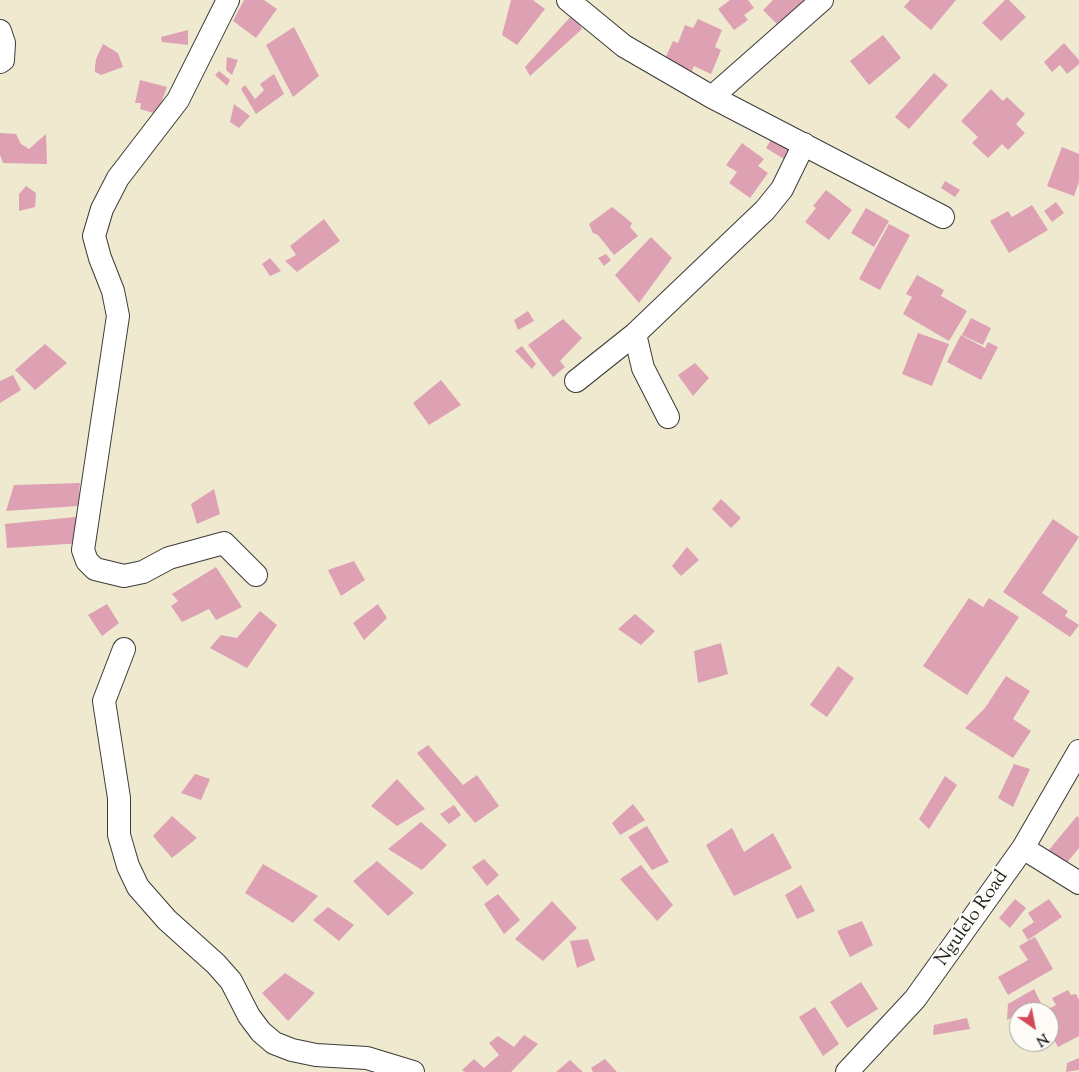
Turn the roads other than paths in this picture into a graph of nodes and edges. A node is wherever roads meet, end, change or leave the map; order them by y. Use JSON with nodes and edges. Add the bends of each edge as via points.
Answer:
{"nodes":[{"id":1,"x":228,"y":0,"type":"edge"},
{"id":2,"x":568,"y":0,"type":"edge"},
{"id":3,"x":822,"y":0,"type":"edge"},
{"id":4,"x":0,"y":31,"type":"edge"},
{"id":5,"x":0,"y":62,"type":"edge"},
{"id":6,"x":712,"y":97,"type":"junction"},
{"id":7,"x":804,"y":144,"type":"junction"},
{"id":8,"x":944,"y":217,"type":"dead end"},
{"id":9,"x":635,"y":334,"type":"junction"},
{"id":10,"x":576,"y":381,"type":"dead end"},
{"id":11,"x":668,"y":417,"type":"dead end"},
{"id":12,"x":256,"y":575,"type":"dead end"},
{"id":13,"x":124,"y":649,"type":"dead end"},
{"id":14,"x":1079,"y":751,"type":"edge"},
{"id":15,"x":1023,"y":848,"type":"junction"},
{"id":16,"x":1079,"y":883,"type":"edge"},
{"id":17,"x":312,"y":1064,"type":"edge"},
{"id":18,"x":413,"y":1072,"type":"edge"},
{"id":19,"x":847,"y":1072,"type":"edge"}],
"edges":[{"from":1,"to":12,"type":"street","via":[[178,100],[118,178],[102,209],[94,236],[118,316],[83,550],[95,569],[124,576],[143,572],[169,558],[224,543]]},
{"from":2,"to":6,"type":"street","via":[[624,46]]},
{"from":3,"to":6,"type":"street"},
{"from":4,"to":5,"type":"street","via":[[4,43],[3,60]]},
{"from":6,"to":7,"type":"street"},
{"from":7,"to":8,"type":"street"},
{"from":7,"to":9,"type":"street","via":[[782,189],[766,210]]},
{"from":9,"to":10,"type":"street"},
{"from":9,"to":11,"type":"street","via":[[643,368]]},
{"from":13,"to":17,"type":"street","via":[[104,701],[119,798],[119,835],[128,866],[150,904],[231,981],[261,1032]]},
{"from":14,"to":15,"type":"street","name":"Ngulelo Road"},
{"from":15,"to":16,"type":"street"},
{"from":15,"to":19,"type":"street","name":"Ngulelo Road","via":[[915,999]]},
{"from":17,"to":18,"type":"street","via":[[367,1058]]}]}
